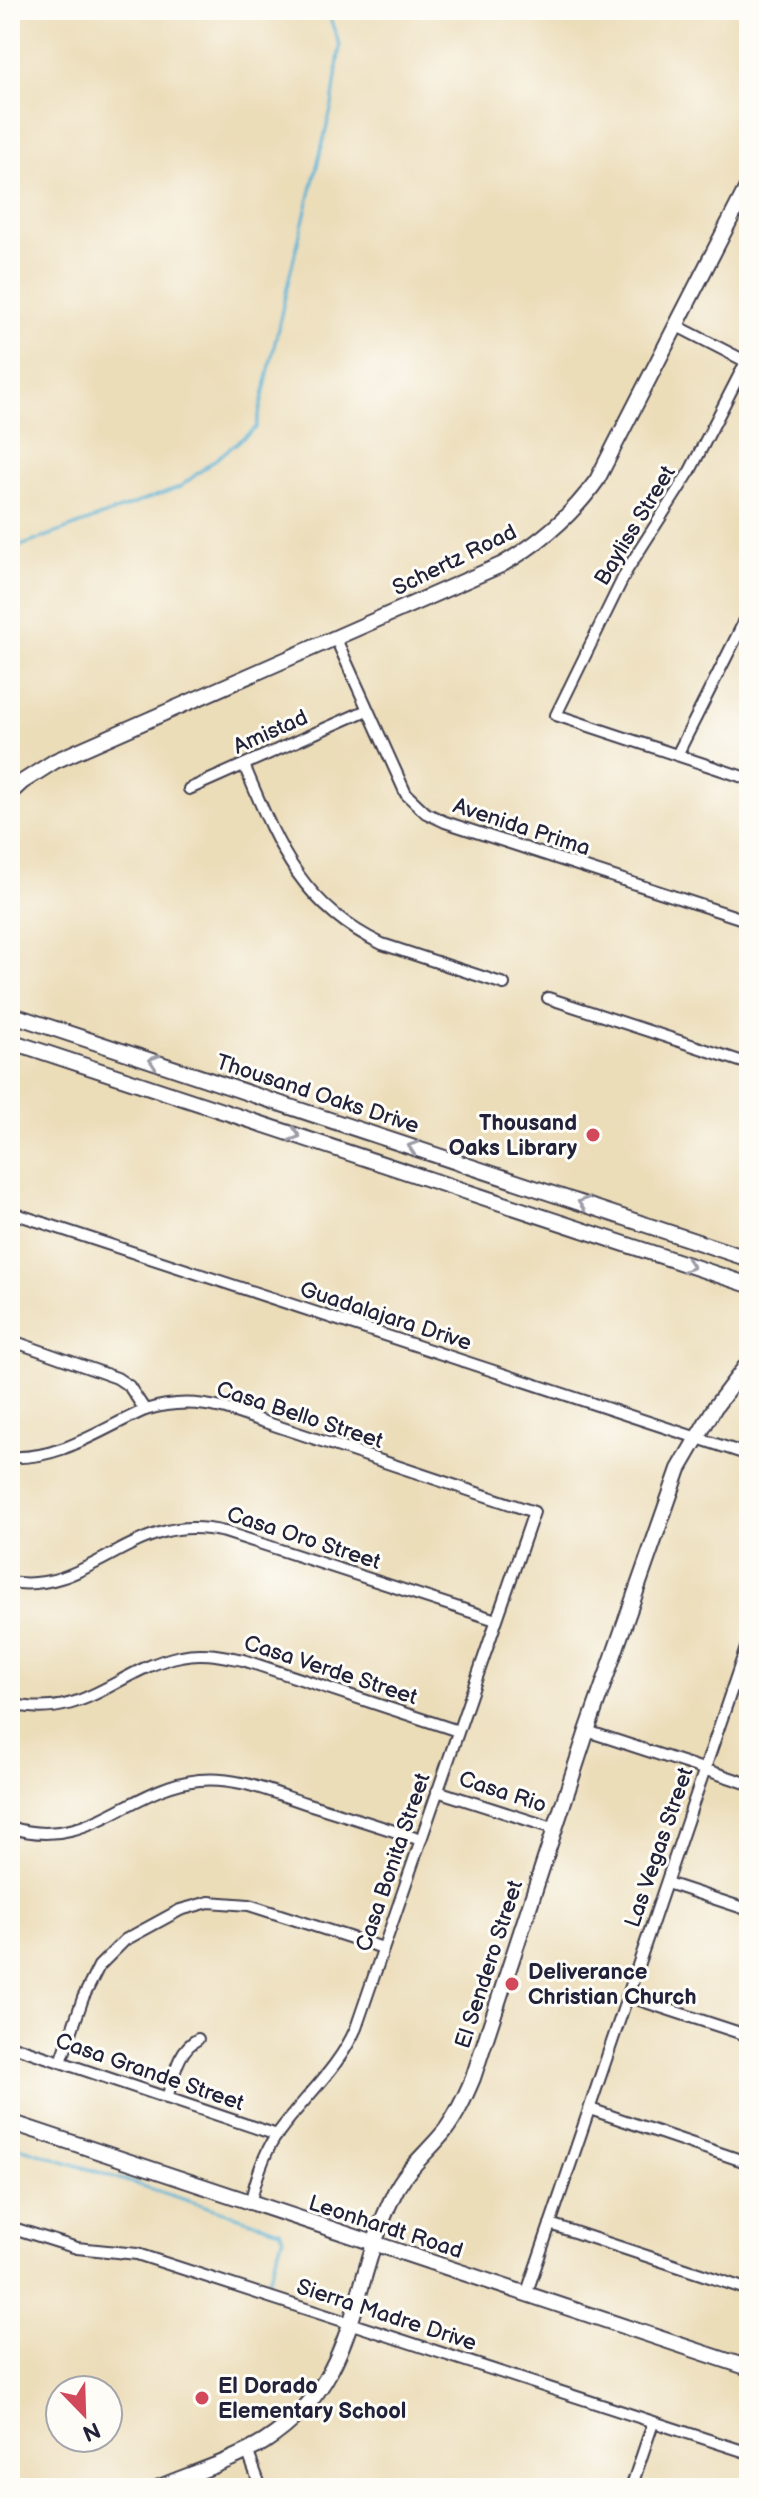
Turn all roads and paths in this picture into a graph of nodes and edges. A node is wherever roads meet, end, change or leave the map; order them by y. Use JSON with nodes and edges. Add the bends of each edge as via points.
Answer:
{"nodes":[{"id":1,"x":749,"y":183,"type":"edge"},
{"id":2,"x":677,"y":326,"type":"junction"},
{"id":3,"x":748,"y":361,"type":"edge"},
{"id":4,"x":749,"y":612,"type":"edge"},
{"id":5,"x":336,"y":639,"type":"junction"},
{"id":6,"x":367,"y":710,"type":"junction"},
{"id":7,"x":677,"y":755,"type":"junction"},
{"id":8,"x":244,"y":765,"type":"junction"},
{"id":9,"x":749,"y":779,"type":"edge"},
{"id":10,"x":189,"y":789,"type":"dead end"},
{"id":11,"x":10,"y":793,"type":"edge"},
{"id":12,"x":749,"y":921,"type":"edge"},
{"id":13,"x":504,"y":984,"type":"dead end"},
{"id":14,"x":548,"y":998,"type":"dead end"},
{"id":15,"x":10,"y":1014,"type":"edge"},
{"id":16,"x":10,"y":1041,"type":"edge"},
{"id":17,"x":749,"y":1064,"type":"edge"},
{"id":18,"x":10,"y":1212,"type":"edge"},
{"id":19,"x":749,"y":1259,"type":"edge"},
{"id":20,"x":749,"y":1285,"type":"edge"},
{"id":21,"x":10,"y":1340,"type":"edge"},
{"id":22,"x":749,"y":1362,"type":"edge"},
{"id":23,"x":145,"y":1410,"type":"junction"},
{"id":24,"x":696,"y":1438,"type":"junction"},
{"id":25,"x":749,"y":1455,"type":"edge"},
{"id":26,"x":10,"y":1457,"type":"edge"},
{"id":27,"x":534,"y":1512,"type":"joint"},
{"id":28,"x":10,"y":1582,"type":"edge"},
{"id":29,"x":496,"y":1620,"type":"junction"},
{"id":30,"x":749,"y":1639,"type":"edge"},
{"id":31,"x":10,"y":1704,"type":"edge"},
{"id":32,"x":458,"y":1731,"type":"junction"},
{"id":33,"x":587,"y":1731,"type":"junction"},
{"id":34,"x":707,"y":1770,"type":"junction"},
{"id":35,"x":749,"y":1784,"type":"edge"},
{"id":36,"x":437,"y":1791,"type":"junction"},
{"id":37,"x":10,"y":1827,"type":"edge"},
{"id":38,"x":556,"y":1829,"type":"junction"},
{"id":39,"x":421,"y":1840,"type":"junction"},
{"id":40,"x":667,"y":1883,"type":"junction"},
{"id":41,"x":749,"y":1910,"type":"edge"},
{"id":42,"x":383,"y":1948,"type":"junction"},
{"id":43,"x":627,"y":1996,"type":"junction"},
{"id":44,"x":749,"y":2036,"type":"edge"},
{"id":45,"x":198,"y":2039,"type":"dead end"},
{"id":46,"x":10,"y":2045,"type":"edge"},
{"id":47,"x":61,"y":2062,"type":"junction"},
{"id":48,"x":167,"y":2098,"type":"junction"},
{"id":49,"x":590,"y":2109,"type":"junction"},
{"id":50,"x":10,"y":2122,"type":"edge"},
{"id":51,"x":277,"y":2135,"type":"junction"},
{"id":52,"x":749,"y":2163,"type":"edge"},
{"id":53,"x":250,"y":2204,"type":"junction"},
{"id":54,"x":550,"y":2224,"type":"junction"},
{"id":55,"x":10,"y":2227,"type":"edge"},
{"id":56,"x":372,"y":2245,"type":"junction"},
{"id":57,"x":749,"y":2290,"type":"edge"},
{"id":58,"x":526,"y":2295,"type":"junction"},
{"id":59,"x":351,"y":2322,"type":"junction"},
{"id":60,"x":749,"y":2368,"type":"edge"},
{"id":61,"x":653,"y":2423,"type":"junction"},
{"id":62,"x":247,"y":2450,"type":"junction"},
{"id":63,"x":749,"y":2453,"type":"edge"},
{"id":64,"x":157,"y":2488,"type":"edge"},
{"id":65,"x":261,"y":2488,"type":"edge"},
{"id":66,"x":631,"y":2488,"type":"edge"}],
"edges":[{"from":1,"to":2,"type":"street","name":"Schertz Road"},
{"from":2,"to":3,"type":"street"},
{"from":2,"to":5,"type":"street","name":"Schertz Road","via":[[597,480],[555,529],[501,565]]},
{"from":3,"to":7,"type":"street","name":"Bayliss Street","via":[[690,471],[627,570],[556,715]]},
{"from":4,"to":7,"type":"street"},
{"from":5,"to":6,"type":"street","name":"Avenida Prima"},
{"from":5,"to":11,"type":"street","name":"Schertz Road","via":[[55,761]]},
{"from":6,"to":8,"type":"street","name":"Amistad"},
{"from":6,"to":12,"type":"street","name":"Avenida Prima","via":[[406,794],[426,813]]},
{"from":7,"to":9,"type":"street"},
{"from":8,"to":10,"type":"street","name":"Amistad"},
{"from":8,"to":13,"type":"street","via":[[285,857],[327,909],[382,944]]},
{"from":14,"to":17,"type":"street"},
{"from":19,"to":15,"type":"street","name":"Thousand Oaks Drive","one_way":true},
{"from":16,"to":20,"type":"street","one_way":true},
{"from":18,"to":24,"type":"street","name":"Guadalajara Drive"},
{"from":21,"to":23,"type":"street","via":[[117,1378]]},
{"from":22,"to":24,"type":"street","name":"El Sendero Street"},
{"from":23,"to":26,"type":"street","name":"Casa Bello Street","via":[[55,1452]]},
{"from":23,"to":27,"type":"street","name":"Casa Bello Street","via":[[187,1402],[226,1409]]},
{"from":24,"to":25,"type":"street","name":"Guadalajara Drive"},
{"from":24,"to":33,"type":"street","name":"El Sendero Street","via":[[679,1469]]},
{"from":27,"to":29,"type":"street","name":"Casa Bonita Street"},
{"from":28,"to":29,"type":"street","name":"Casa Oro Street","via":[[62,1580],[151,1536],[201,1528]]},
{"from":29,"to":32,"type":"street","name":"Casa Bonita Street"},
{"from":30,"to":34,"type":"street","name":"Las Vegas Street"},
{"from":31,"to":32,"type":"street","name":"Casa Verde Street","via":[[36,1709],[70,1704],[160,1662],[208,1654],[243,1660]]},
{"from":32,"to":36,"type":"street","name":"Casa Bonita Street"},
{"from":33,"to":34,"type":"street"},
{"from":33,"to":38,"type":"street","name":"El Sendero Street"},
{"from":34,"to":35,"type":"street"},
{"from":34,"to":40,"type":"street","name":"Las Vegas Street"},
{"from":36,"to":38,"type":"street","name":"Casa Rio"},
{"from":36,"to":39,"type":"street","name":"Casa Bonita Street"},
{"from":37,"to":39,"type":"street","via":[[42,1833],[78,1829],[175,1785],[213,1779],[252,1785]]},
{"from":38,"to":56,"type":"street","name":"El Sendero Street","via":[[473,2078],[446,2129],[402,2180]]},
{"from":39,"to":42,"type":"street","name":"Casa Bonita Street"},
{"from":40,"to":41,"type":"street"},
{"from":40,"to":43,"type":"street","name":"Las Vegas Street"},
{"from":42,"to":47,"type":"street","via":[[249,1905],[189,1906],[135,1933],[107,1957],[92,1977]]},
{"from":42,"to":51,"type":"street","name":"Casa Bonita Street","via":[[349,2045]]},
{"from":43,"to":44,"type":"street"},
{"from":43,"to":49,"type":"street","name":"Las Vegas Street"},
{"from":45,"to":48,"type":"street","via":[[181,2054]]},
{"from":46,"to":47,"type":"street","name":"Casa Grande Street"},
{"from":47,"to":48,"type":"street","name":"Casa Grande Street"},
{"from":48,"to":51,"type":"street","name":"Casa Grande Street"},
{"from":49,"to":52,"type":"street"},
{"from":49,"to":54,"type":"street","name":"Las Vegas Street"},
{"from":50,"to":53,"type":"street","name":"Leonhardt Road"},
{"from":51,"to":53,"type":"street","name":"Casa Bonita Street"},
{"from":53,"to":56,"type":"street","name":"Leonhardt Road"},
{"from":54,"to":57,"type":"street"},
{"from":54,"to":58,"type":"street","name":"Las Vegas Street"},
{"from":55,"to":59,"type":"street","name":"Sierra Madre Drive","via":[[77,2248],[137,2254]]},
{"from":56,"to":58,"type":"street","name":"Leonhardt Road"},
{"from":56,"to":59,"type":"street","name":"El Sendero Street"},
{"from":58,"to":60,"type":"street","name":"Leonhardt Road"},
{"from":59,"to":61,"type":"street","name":"Sierra Madre Drive"},
{"from":59,"to":62,"type":"street","name":"El Sendero Street","via":[[338,2360],[313,2400],[279,2431]]},
{"from":61,"to":63,"type":"street","name":"Sierra Madre Drive"},
{"from":61,"to":66,"type":"street"},
{"from":62,"to":64,"type":"street","name":"El Sendero Street"},
{"from":62,"to":65,"type":"street"}]}
